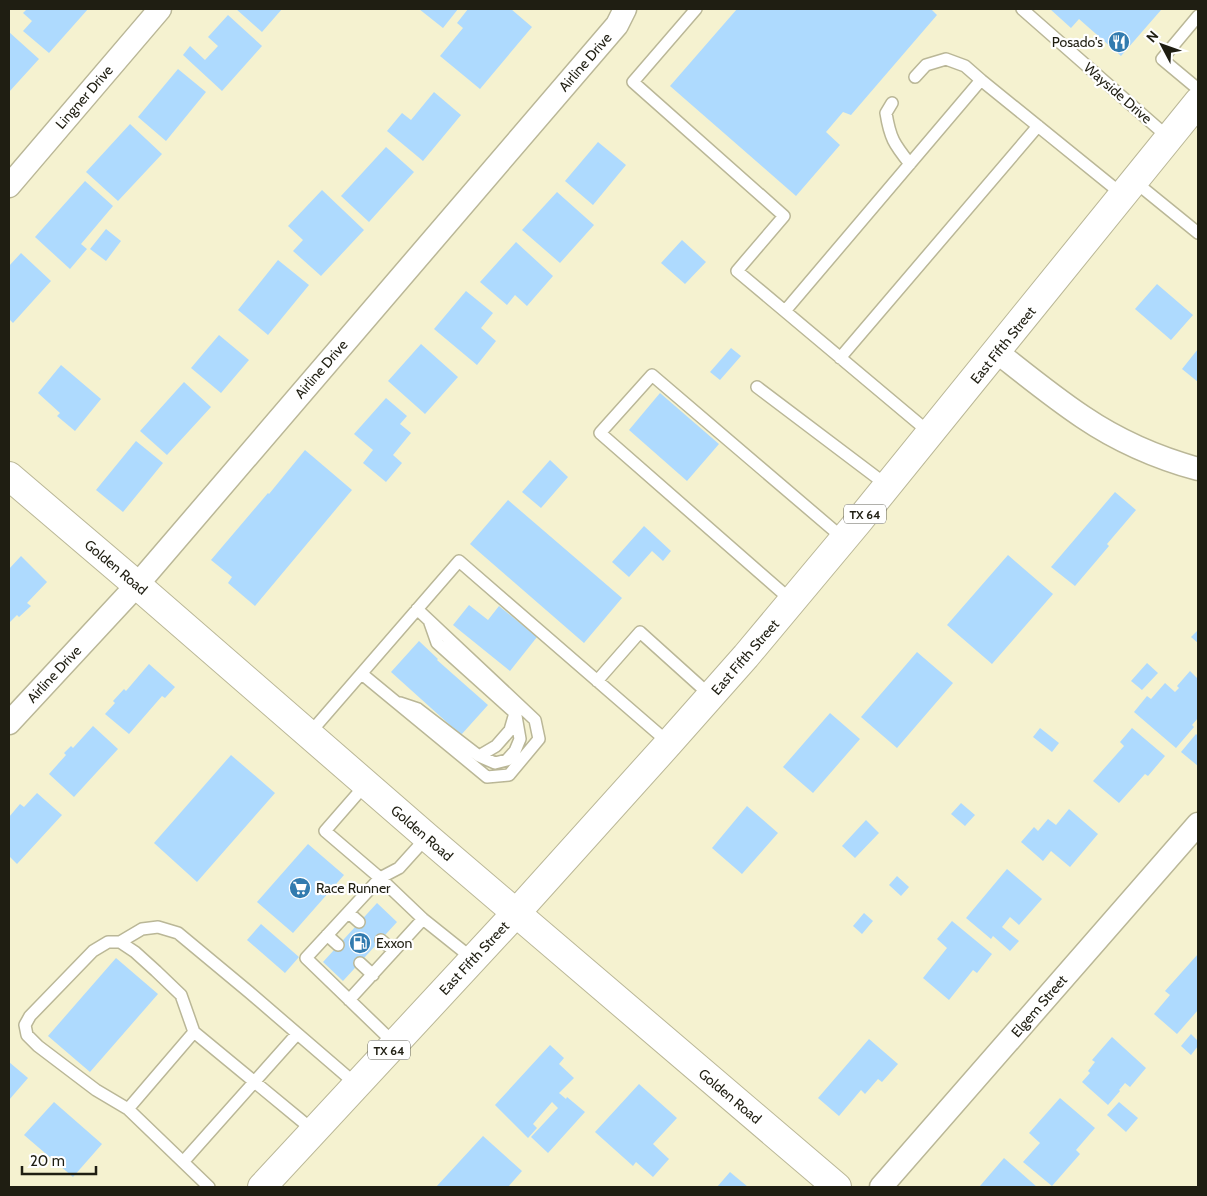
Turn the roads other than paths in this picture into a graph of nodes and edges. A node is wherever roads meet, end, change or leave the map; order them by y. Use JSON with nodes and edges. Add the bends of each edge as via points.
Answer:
{"nodes":[{"id":1,"x":160,"y":9,"type":"edge"},
{"id":2,"x":625,"y":9,"type":"edge"},
{"id":3,"x":696,"y":9,"type":"edge"},
{"id":4,"x":1022,"y":9,"type":"edge"},
{"id":5,"x":1198,"y":16,"type":"edge"},
{"id":6,"x":915,"y":77,"type":"dead end"},
{"id":7,"x":981,"y":80,"type":"junction"},
{"id":8,"x":1198,"y":89,"type":"edge"},
{"id":9,"x":1198,"y":102,"type":"edge"},
{"id":10,"x":892,"y":103,"type":"dead end"},
{"id":11,"x":1038,"y":126,"type":"junction"},
{"id":12,"x":1169,"y":138,"type":"junction"},
{"id":13,"x":910,"y":164,"type":"junction"},
{"id":14,"x":9,"y":186,"type":"edge"},
{"id":15,"x":1129,"y":188,"type":"junction"},
{"id":16,"x":1198,"y":233,"type":"edge"},
{"id":17,"x":785,"y":311,"type":"junction"},
{"id":18,"x":997,"y":352,"type":"junction"},
{"id":19,"x":840,"y":358,"type":"junction"},
{"id":20,"x":757,"y":387,"type":"dead end"},
{"id":21,"x":930,"y":434,"type":"junction"},
{"id":22,"x":1198,"y":468,"type":"edge"},
{"id":23,"x":9,"y":476,"type":"edge"},
{"id":24,"x":888,"y":486,"type":"junction"},
{"id":25,"x":844,"y":539,"type":"junction"},
{"id":26,"x":136,"y":584,"type":"junction"},
{"id":27,"x":792,"y":601,"type":"junction"},
{"id":28,"x":417,"y":609,"type":"junction"},
{"id":29,"x":430,"y":621,"type":"junction"},
{"id":30,"x":362,"y":674,"type":"junction"},
{"id":31,"x":597,"y":681,"type":"junction"},
{"id":32,"x":711,"y":696,"type":"junction"},
{"id":33,"x":393,"y":701,"type":"junction"},
{"id":34,"x":515,"y":713,"type":"junction"},
{"id":35,"x":9,"y":723,"type":"edge"},
{"id":36,"x":309,"y":734,"type":"junction"},
{"id":37,"x":669,"y":743,"type":"junction"},
{"id":38,"x":479,"y":756,"type":"junction"},
{"id":39,"x":366,"y":784,"type":"junction"},
{"id":40,"x":1198,"y":824,"type":"edge"},
{"id":41,"x":426,"y":837,"type":"junction"},
{"id":42,"x":380,"y":878,"type":"junction"},
{"id":43,"x":349,"y":912,"type":"junction"},
{"id":44,"x":516,"y":913,"type":"junction"},
{"id":45,"x":423,"y":919,"type":"junction"},
{"id":46,"x":359,"y":922,"type":"dead end"},
{"id":47,"x":327,"y":936,"type":"junction"},
{"id":48,"x":381,"y":940,"type":"dead end"},
{"id":49,"x":120,"y":942,"type":"junction"},
{"id":50,"x":338,"y":945,"type":"dead end"},
{"id":51,"x":394,"y":951,"type":"junction"},
{"id":52,"x":473,"y":959,"type":"junction"},
{"id":53,"x":360,"y":963,"type":"dead end"},
{"id":54,"x":372,"y":975,"type":"junction"},
{"id":55,"x":349,"y":1000,"type":"junction"},
{"id":56,"x":194,"y":1032,"type":"junction"},
{"id":57,"x":298,"y":1034,"type":"junction"},
{"id":58,"x":395,"y":1044,"type":"junction"},
{"id":59,"x":255,"y":1082,"type":"junction"},
{"id":60,"x":356,"y":1085,"type":"junction"},
{"id":61,"x":128,"y":1109,"type":"junction"},
{"id":62,"x":314,"y":1132,"type":"junction"},
{"id":63,"x":183,"y":1162,"type":"junction"},
{"id":64,"x":209,"y":1187,"type":"edge"},
{"id":65,"x":262,"y":1187,"type":"edge"},
{"id":66,"x":837,"y":1187,"type":"edge"},
{"id":67,"x":880,"y":1187,"type":"edge"}],
"edges":[{"from":1,"to":14,"type":"street","name":"Lingner Drive"},
{"from":2,"to":26,"type":"street","name":"Airline Drive","via":[[617,25]]},
{"from":3,"to":17,"type":"lane","via":[[633,82],[784,216],[737,271]]},
{"from":4,"to":12,"type":"lane","name":"Wayside Drive"},
{"from":5,"to":8,"type":"lane","via":[[1162,59]]},
{"from":6,"to":7,"type":"lane","via":[[926,65],[946,59],[965,66]]},
{"from":7,"to":11,"type":"lane"},
{"from":7,"to":13,"type":"lane"},
{"from":9,"to":12,"type":"main road","name":"East Fifth Street","number":"TX 64"},
{"from":10,"to":13,"type":"lane","via":[[886,113],[888,130],[895,146]]},
{"from":11,"to":15,"type":"lane"},
{"from":11,"to":19,"type":"lane"},
{"from":12,"to":15,"type":"main road","name":"East Fifth Street","number":"TX 64"},
{"from":13,"to":17,"type":"lane"},
{"from":15,"to":16,"type":"lane"},
{"from":15,"to":18,"type":"main road","name":"East Fifth Street","number":"TX 64"},
{"from":17,"to":19,"type":"lane"},
{"from":18,"to":21,"type":"main road","name":"East Fifth Street","number":"TX 64"},
{"from":18,"to":22,"type":"street","via":[[1084,418],[1134,445]]},
{"from":19,"to":21,"type":"lane"},
{"from":20,"to":24,"type":"lane"},
{"from":21,"to":24,"type":"main road","name":"East Fifth Street","number":"TX 64"},
{"from":23,"to":26,"type":"main road","name":"Golden Road"},
{"from":24,"to":25,"type":"main road","name":"East Fifth Street","number":"TX 64"},
{"from":25,"to":27,"type":"main road","name":"East Fifth Street","number":"TX 64"},
{"from":25,"to":27,"type":"lane","via":[[652,375],[600,433]]},
{"from":26,"to":35,"type":"street","name":"Airline Drive"},
{"from":26,"to":36,"type":"main road","name":"Golden Road"},
{"from":27,"to":32,"type":"main road","name":"East Fifth Street","number":"TX 64"},
{"from":28,"to":29,"type":"lane"},
{"from":28,"to":30,"type":"lane"},
{"from":28,"to":31,"type":"lane","via":[[459,561]]},
{"from":29,"to":33,"type":"lane","via":[[535,720],[539,739],[509,775],[487,777]]},
{"from":29,"to":34,"type":"lane","via":[[437,643]]},
{"from":30,"to":33,"type":"lane"},
{"from":30,"to":36,"type":"lane"},
{"from":31,"to":32,"type":"lane","via":[[640,632]]},
{"from":31,"to":37,"type":"lane"},
{"from":32,"to":37,"type":"main road","name":"East Fifth Street","number":"TX 64"},
{"from":33,"to":38,"type":"lane","via":[[418,709]]},
{"from":34,"to":38,"type":"lane","via":[[510,730],[496,746]]},
{"from":34,"to":38,"type":"lane","via":[[520,740],[516,751],[508,760],[495,763]]},
{"from":36,"to":39,"type":"main road","name":"Golden Road"},
{"from":37,"to":44,"type":"main road","name":"East Fifth Street","number":"TX 64"},
{"from":39,"to":41,"type":"main road","name":"Golden Road"},
{"from":39,"to":42,"type":"lane","via":[[325,831]]},
{"from":40,"to":67,"type":"street","name":"Elgem Street"},
{"from":41,"to":42,"type":"lane","via":[[399,868]]},
{"from":41,"to":44,"type":"main road","name":"Golden Road"},
{"from":42,"to":43,"type":"lane"},
{"from":42,"to":45,"type":"lane"},
{"from":43,"to":46,"type":"lane"},
{"from":43,"to":47,"type":"lane"},
{"from":44,"to":52,"type":"main road","name":"East Fifth Street","number":"TX 64"},
{"from":44,"to":66,"type":"main road","name":"Golden Road"},
{"from":45,"to":51,"type":"lane"},
{"from":45,"to":52,"type":"lane"},
{"from":47,"to":50,"type":"lane"},
{"from":47,"to":55,"type":"lane","via":[[306,958]]},
{"from":48,"to":51,"type":"lane"},
{"from":49,"to":56,"type":"lane","via":[[181,995]]},
{"from":49,"to":57,"type":"lane","via":[[142,929],[158,928],[178,934]]},
{"from":49,"to":61,"type":"lane","via":[[108,942],[93,951],[25,1025],[27,1035],[38,1046],[96,1090]]},
{"from":51,"to":54,"type":"lane"},
{"from":52,"to":58,"type":"main road","name":"East Fifth Street","number":"TX 64"},
{"from":53,"to":54,"type":"lane"},
{"from":54,"to":55,"type":"lane"},
{"from":55,"to":58,"type":"lane"},
{"from":56,"to":59,"type":"lane"},
{"from":56,"to":61,"type":"lane"},
{"from":57,"to":59,"type":"lane"},
{"from":57,"to":60,"type":"lane"},
{"from":58,"to":60,"type":"main road","name":"East Fifth Street","number":"TX 64"},
{"from":59,"to":62,"type":"lane"},
{"from":59,"to":63,"type":"lane"},
{"from":60,"to":62,"type":"main road","name":"East Fifth Street","number":"TX 64"},
{"from":61,"to":63,"type":"lane"},
{"from":62,"to":65,"type":"main road","name":"East Fifth Street","number":"TX 64"},
{"from":63,"to":64,"type":"lane"}]}
